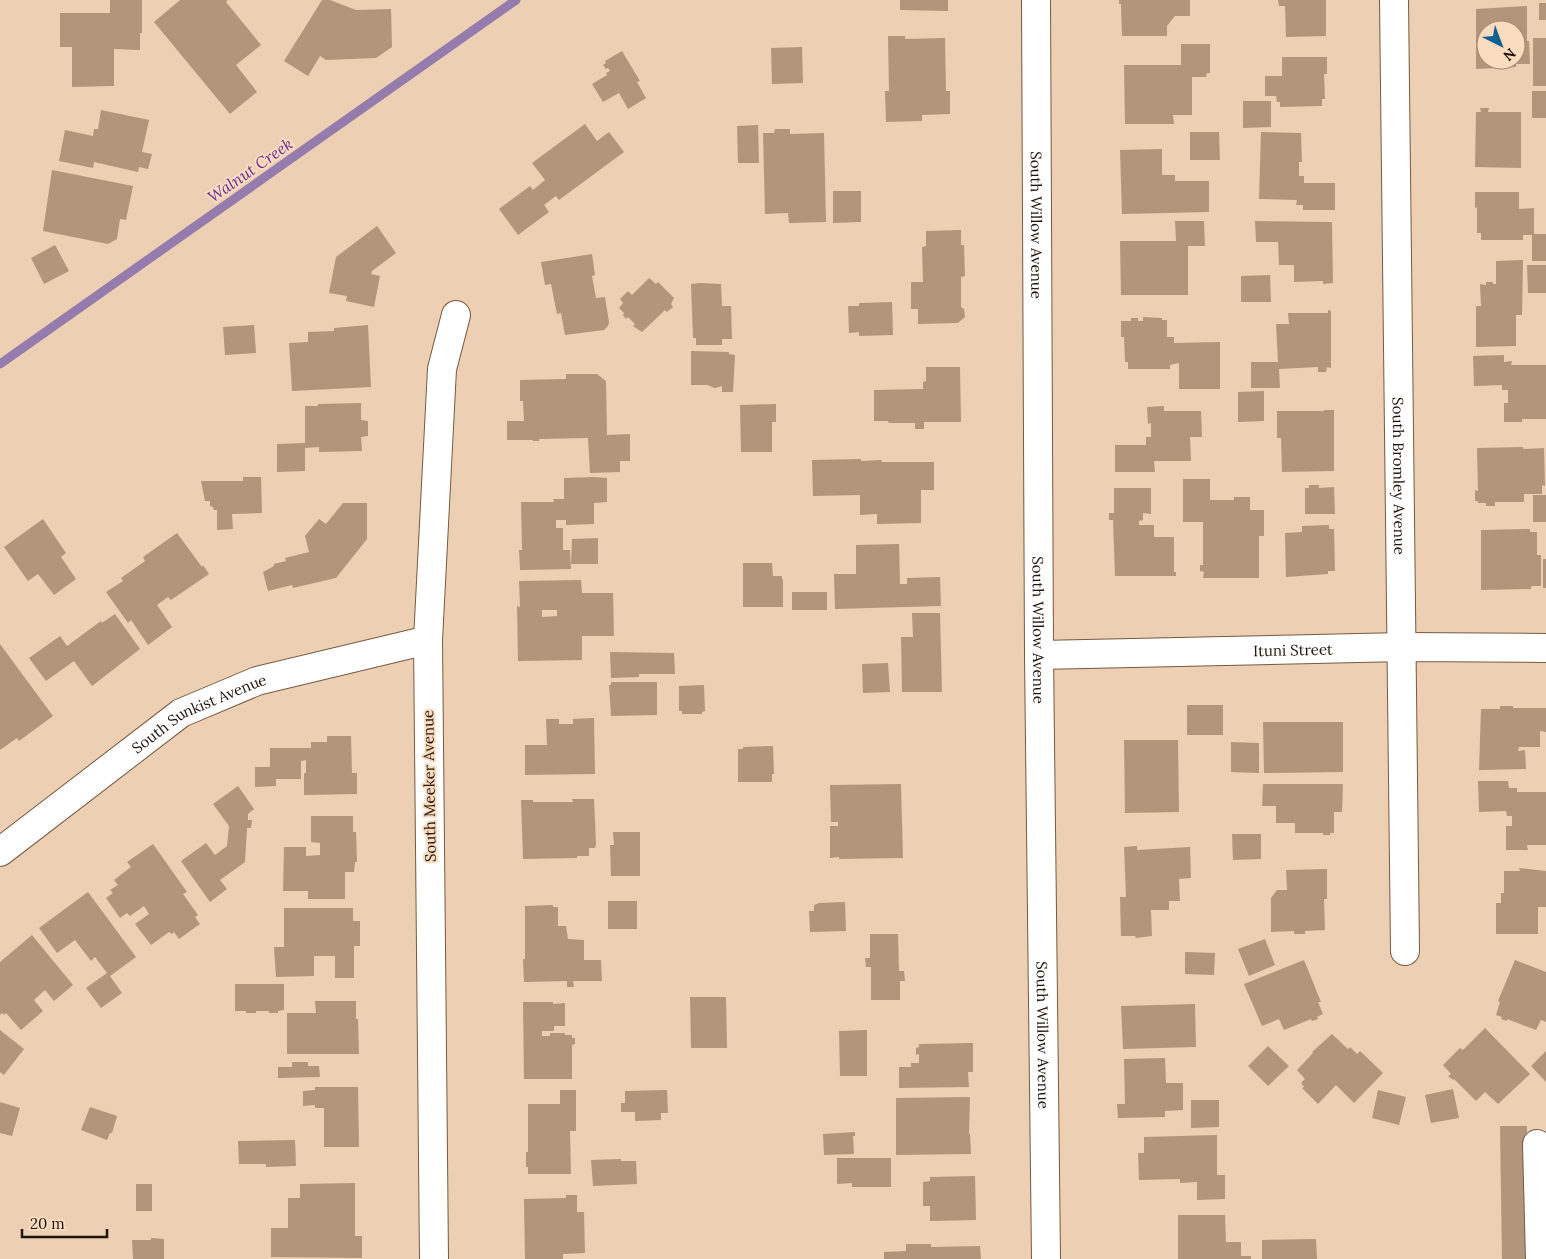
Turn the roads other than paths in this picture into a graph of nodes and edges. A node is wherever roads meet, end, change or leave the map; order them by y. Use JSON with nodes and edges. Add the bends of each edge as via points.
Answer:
{"nodes":[{"id":1,"x":1036,"y":0,"type":"edge"},
{"id":2,"x":1394,"y":0,"type":"edge"},
{"id":3,"x":456,"y":315,"type":"dead end"},
{"id":4,"x":428,"y":640,"type":"junction"},
{"id":5,"x":1403,"y":647,"type":"junction"},
{"id":6,"x":1546,"y":648,"type":"edge"},
{"id":7,"x":1039,"y":655,"type":"junction"},
{"id":8,"x":0,"y":852,"type":"edge"},
{"id":9,"x":1405,"y":951,"type":"dead end"},
{"id":10,"x":1536,"y":1144,"type":"dead end"},
{"id":11,"x":1542,"y":1249,"type":"edge"},
{"id":12,"x":434,"y":1259,"type":"edge"},
{"id":13,"x":1046,"y":1259,"type":"edge"}],
"edges":[{"from":1,"to":7,"type":"street","name":"South Willow Avenue"},
{"from":2,"to":5,"type":"street","name":"South Bromley Avenue"},
{"from":3,"to":4,"type":"street","name":"South Meeker Avenue","via":[[442,370]]},
{"from":4,"to":8,"type":"street","name":"South Sunkist Avenue","via":[[257,680],[182,713]]},
{"from":4,"to":12,"type":"street","name":"South Meeker Avenue"},
{"from":5,"to":6,"type":"street","name":"Ituni Street"},
{"from":5,"to":7,"type":"street","name":"Ituni Street"},
{"from":5,"to":9,"type":"street","name":"South Bromley Avenue"},
{"from":7,"to":13,"type":"street","name":"South Willow Avenue"},
{"from":10,"to":11,"type":"street"}]}
